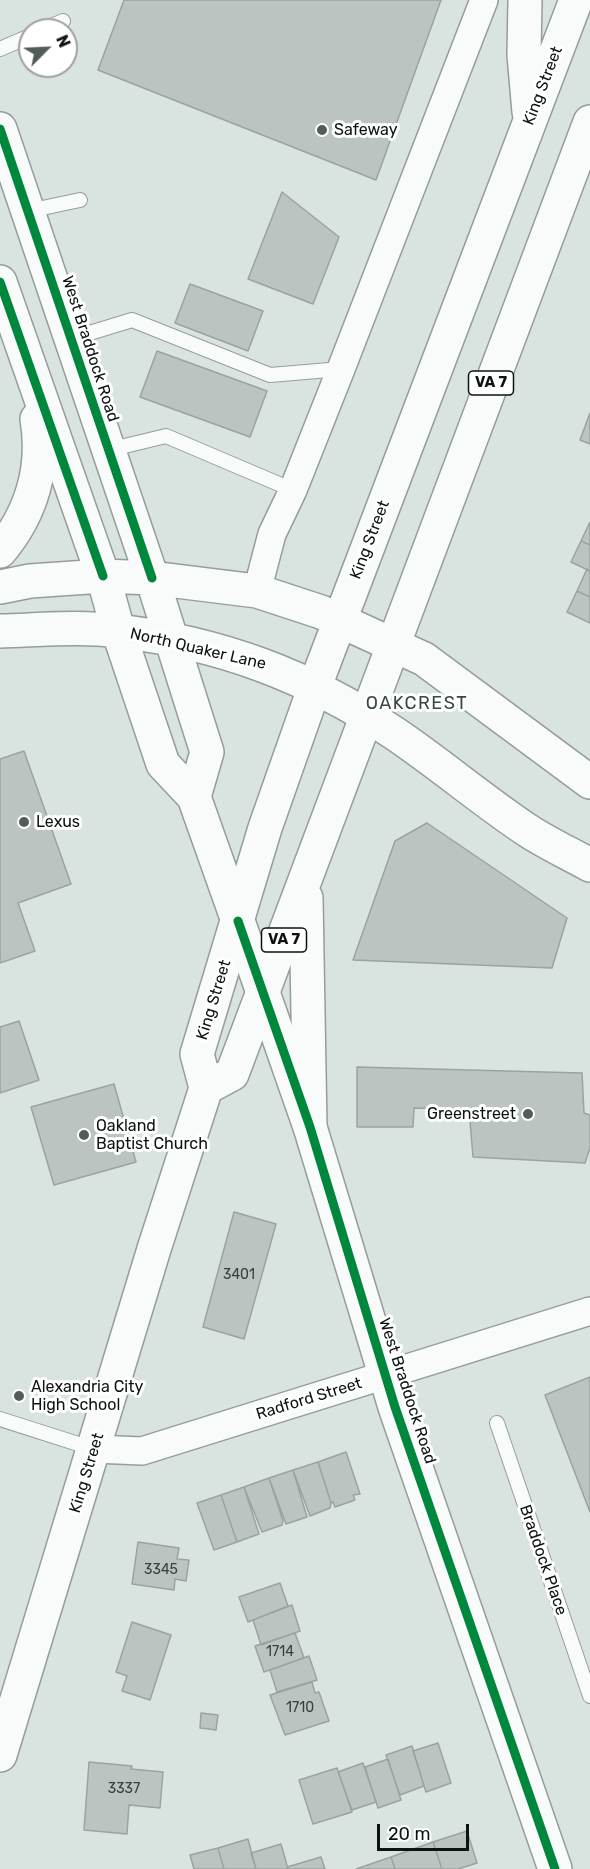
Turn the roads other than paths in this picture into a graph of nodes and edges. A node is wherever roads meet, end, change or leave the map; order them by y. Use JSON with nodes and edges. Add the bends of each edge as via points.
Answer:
{"nodes":[{"id":1,"x":484,"y":0,"type":"edge"},
{"id":2,"x":525,"y":0,"type":"edge"},
{"id":3,"x":576,"y":0,"type":"edge"},
{"id":4,"x":18,"y":41,"type":"edge"},
{"id":5,"x":0,"y":49,"type":"edge"},
{"id":6,"x":530,"y":120,"type":"junction"},
{"id":7,"x":590,"y":122,"type":"edge"},
{"id":8,"x":0,"y":129,"type":"edge"},
{"id":9,"x":80,"y":200,"type":"dead end"},
{"id":10,"x":28,"y":211,"type":"junction"},
{"id":11,"x":0,"y":282,"type":"edge"},
{"id":12,"x":70,"y":339,"type":"junction"},
{"id":13,"x":24,"y":352,"type":"junction"},
{"id":14,"x":341,"y":369,"type":"junction"},
{"id":15,"x":108,"y":450,"type":"junction"},
{"id":16,"x":293,"y":490,"type":"junction"},
{"id":17,"x":0,"y":550,"type":"edge"},
{"id":18,"x":103,"y":576,"type":"junction"},
{"id":19,"x":152,"y":578,"type":"junction"},
{"id":20,"x":0,"y":587,"type":"edge"},
{"id":21,"x":257,"y":591,"type":"junction"},
{"id":22,"x":339,"y":620,"type":"junction"},
{"id":23,"x":118,"y":630,"type":"junction"},
{"id":24,"x":0,"y":631,"type":"edge"},
{"id":25,"x":170,"y":639,"type":"junction"},
{"id":26,"x":393,"y":645,"type":"junction"},
{"id":27,"x":315,"y":686,"type":"junction"},
{"id":28,"x":369,"y":718,"type":"junction"},
{"id":29,"x":590,"y":782,"type":"edge"},
{"id":30,"x":194,"y":797,"type":"junction"},
{"id":31,"x":590,"y":865,"type":"edge"},
{"id":32,"x":304,"y":885,"type":"junction"},
{"id":33,"x":238,"y":921,"type":"junction"},
{"id":34,"x":262,"y":994,"type":"junction"},
{"id":35,"x":207,"y":1088,"type":"junction"},
{"id":36,"x":310,"y":1128,"type":"junction"},
{"id":37,"x":590,"y":1311,"type":"edge"},
{"id":38,"x":385,"y":1376,"type":"junction"},
{"id":39,"x":0,"y":1419,"type":"edge"},
{"id":40,"x":496,"y":1423,"type":"dead end"},
{"id":41,"x":94,"y":1449,"type":"junction"},
{"id":42,"x":590,"y":1696,"type":"edge"},
{"id":43,"x":0,"y":1755,"type":"edge"},
{"id":44,"x":555,"y":1869,"type":"edge"}],
"edges":[{"from":1,"to":14,"type":"street"},
{"from":2,"to":6,"type":"main road","via":[[524,55]]},
{"from":3,"to":6,"type":"main road","name":"King Street","number":"VA 7"},
{"from":4,"to":5,"type":"lane"},
{"from":6,"to":22,"type":"main road","name":"King Street","number":"VA 7"},
{"from":7,"to":26,"type":"main road","number":"VA 7"},
{"from":8,"to":10,"type":"main road","name":"West Braddock Road"},
{"from":9,"to":10,"type":"lane"},
{"from":10,"to":12,"type":"main road","name":"West Braddock Road"},
{"from":11,"to":13,"type":"main road","name":"West Braddock Road"},
{"from":12,"to":14,"type":"lane","via":[[132,320],[270,375]]},
{"from":12,"to":15,"type":"main road","name":"West Braddock Road"},
{"from":13,"to":17,"type":"main road","via":[[38,425],[40,461],[22,519]]},
{"from":13,"to":18,"type":"main road","name":"West Braddock Road"},
{"from":14,"to":16,"type":"street"},
{"from":15,"to":16,"type":"lane","via":[[166,436]]},
{"from":15,"to":19,"type":"main road","name":"West Braddock Road"},
{"from":16,"to":21,"type":"street","via":[[272,534]]},
{"from":18,"to":19,"type":"main road"},
{"from":18,"to":20,"type":"main road"},
{"from":18,"to":23,"type":"main road","name":"West Braddock Road"},
{"from":19,"to":21,"type":"main road"},
{"from":19,"to":25,"type":"main road","name":"West Braddock Road"},
{"from":21,"to":22,"type":"main road"},
{"from":22,"to":26,"type":"main road"},
{"from":22,"to":27,"type":"main road","name":"King Street","number":"VA 7"},
{"from":23,"to":24,"type":"main road","name":"North Quaker Lane"},
{"from":23,"to":25,"type":"main road","name":"North Quaker Lane"},
{"from":23,"to":30,"type":"main road","name":"West Braddock Road","via":[[164,764]]},
{"from":25,"to":27,"type":"main road","name":"North Quaker Lane","via":[[257,662]]},
{"from":25,"to":30,"type":"main road","name":"West Braddock Road","via":[[207,752]]},
{"from":26,"to":28,"type":"main road","number":"VA 7"},
{"from":26,"to":29,"type":"main road","via":[[436,667]]},
{"from":27,"to":28,"type":"main road","name":"North Quaker Lane"},
{"from":27,"to":33,"type":"main road","name":"King Street","number":"VA 7","via":[[264,828]]},
{"from":28,"to":31,"type":"main road","name":"North Quaker Lane","via":[[531,833]]},
{"from":28,"to":32,"type":"main road","number":"VA 7"},
{"from":30,"to":33,"type":"main road","name":"West Braddock Road"},
{"from":32,"to":34,"type":"main road","number":"VA 7"},
{"from":32,"to":36,"type":"main road"},
{"from":33,"to":34,"type":"main road","name":"West Braddock Road"},
{"from":33,"to":35,"type":"main road","name":"King Street","number":"VA 7","via":[[197,1054]]},
{"from":34,"to":35,"type":"main road","number":"VA 7","via":[[232,1074]]},
{"from":34,"to":36,"type":"main road","name":"West Braddock Road"},
{"from":35,"to":41,"type":"main road","name":"King Street"},
{"from":36,"to":38,"type":"main road","name":"West Braddock Road"},
{"from":37,"to":38,"type":"street","name":"Radford Street"},
{"from":38,"to":41,"type":"street","name":"Radford Street","via":[[142,1451]]},
{"from":38,"to":44,"type":"main road","name":"West Braddock Road"},
{"from":39,"to":41,"type":"lane"},
{"from":40,"to":42,"type":"lane","name":"Braddock Place"},
{"from":41,"to":43,"type":"main road","name":"King Street"}]}
